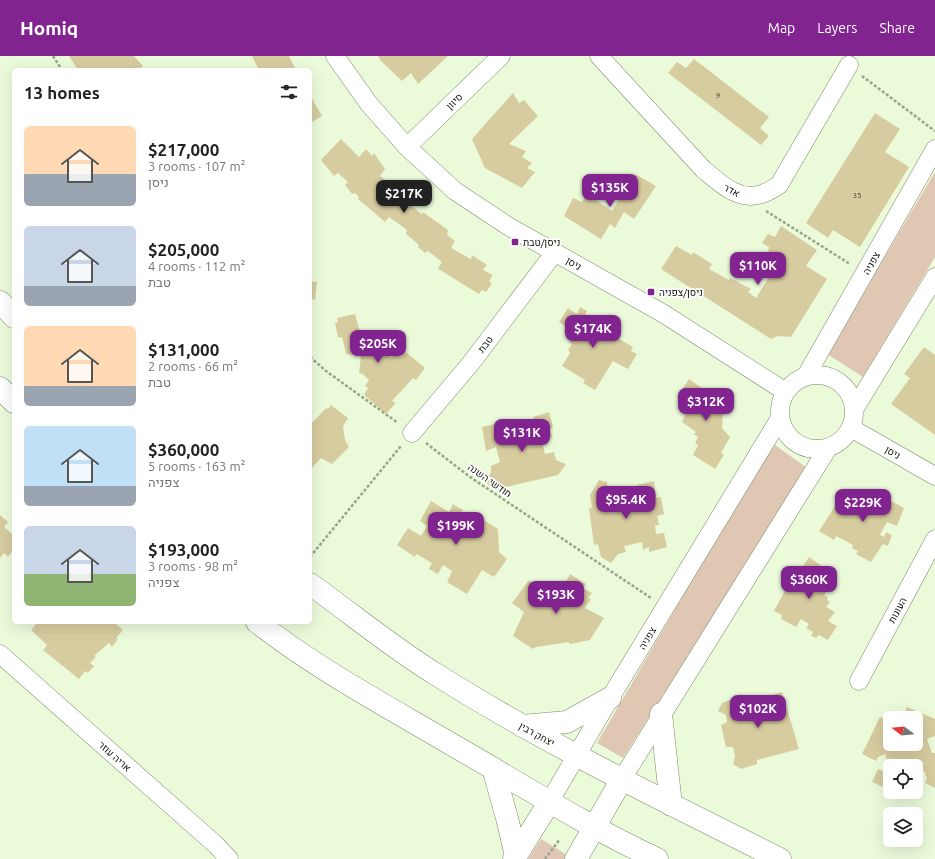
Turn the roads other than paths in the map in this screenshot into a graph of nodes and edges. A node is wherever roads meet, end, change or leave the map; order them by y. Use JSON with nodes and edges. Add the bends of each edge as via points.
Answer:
{"nodes":[{"id":1,"x":335,"y":56,"type":"edge"},
{"id":2,"x":501,"y":56,"type":"edge"},
{"id":3,"x":599,"y":56,"type":"edge"},
{"id":4,"x":849,"y":66,"type":"road end"},
{"id":5,"x":407,"y":147,"type":"junction"},
{"id":6,"x":935,"y":149,"type":"edge"},
{"id":7,"x":555,"y":252,"type":"junction"},
{"id":8,"x":935,"y":277,"type":"edge"},
{"id":9,"x":0,"y":302,"type":"edge"},
{"id":10,"x":12,"y":315,"type":"edge"},
{"id":11,"x":806,"y":376,"type":"junction"},
{"id":12,"x":0,"y":388,"type":"edge"},
{"id":13,"x":786,"y":392,"type":"junction"},
{"id":14,"x":12,"y":400,"type":"edge"},
{"id":15,"x":855,"y":408,"type":"junction"},
{"id":16,"x":780,"y":418,"type":"junction"},
{"id":17,"x":851,"y":428,"type":"junction"},
{"id":18,"x":412,"y":433,"type":"road end"},
{"id":19,"x":828,"y":448,"type":"junction"},
{"id":20,"x":935,"y":476,"type":"edge"},
{"id":21,"x":935,"y":539,"type":"edge"},
{"id":22,"x":312,"y":585,"type":"edge"},
{"id":23,"x":260,"y":624,"type":"edge"},
{"id":24,"x":0,"y":654,"type":"edge"},
{"id":25,"x":860,"y":682,"type":"dead end"},
{"id":26,"x":610,"y":698,"type":"junction"},
{"id":27,"x":661,"y":714,"type":"junction"},
{"id":28,"x":522,"y":726,"type":"junction"},
{"id":29,"x":576,"y":756,"type":"junction"},
{"id":30,"x":493,"y":768,"type":"junction"},
{"id":31,"x":622,"y":779,"type":"junction"},
{"id":32,"x":550,"y":801,"type":"junction"},
{"id":33,"x":671,"y":805,"type":"junction"},
{"id":34,"x":595,"y":826,"type":"junction"},
{"id":35,"x":515,"y":857,"type":"edge"},
{"id":36,"x":650,"y":858,"type":"edge"},
{"id":37,"x":229,"y":859,"type":"edge"},
{"id":38,"x":576,"y":859,"type":"edge"},
{"id":39,"x":780,"y":859,"type":"edge"}],
"edges":[{"from":1,"to":5,"type":"street","name":"ניסן","via":[[369,104]]},
{"from":2,"to":5,"type":"street","name":"סיוון"},
{"from":3,"to":4,"type":"street","name":"אדר","via":[[703,170],[741,196],[762,194],[779,185]]},
{"from":5,"to":7,"type":"street","name":"ניסן","via":[[455,191],[508,226]]},
{"from":6,"to":11,"type":"street","name":"צפניה"},
{"from":7,"to":13,"type":"street","name":"ניסן","via":[[664,314]]},
{"from":7,"to":18,"type":"street","name":"טבת","via":[[471,363]]},
{"from":8,"to":15,"type":"street"},
{"from":9,"to":10,"type":"main road"},
{"from":11,"to":13,"type":"street","via":[[798,379]]},
{"from":11,"to":15,"type":"street","via":[[825,375],[834,378],[848,390]]},
{"from":12,"to":14,"type":"main road"},
{"from":13,"to":16,"type":"street","via":[[780,404]]},
{"from":15,"to":17,"type":"street"},
{"from":16,"to":19,"type":"street","via":[[784,430],[792,440],[815,449]]},
{"from":16,"to":26,"type":"street","name":"צפניה"},
{"from":17,"to":19,"type":"street","via":[[837,444]]},
{"from":17,"to":20,"type":"street","name":"ניסן"},
{"from":19,"to":27,"type":"street"},
{"from":21,"to":25,"type":"street","name":"העונות"},
{"from":22,"to":28,"type":"main road","name":"יצחק רבין","via":[[436,674]]},
{"from":23,"to":30,"type":"main road","via":[[291,649]]},
{"from":24,"to":37,"type":"street","name":"אריה עוזר"},
{"from":26,"to":28,"type":"main road","via":[[567,722]]},
{"from":26,"to":29,"type":"street","name":"צפניה"},
{"from":27,"to":31,"type":"street"},
{"from":27,"to":33,"type":"main road"},
{"from":28,"to":29,"type":"main road","name":"יצחק רבין"},
{"from":29,"to":31,"type":"main road","name":"יצחק רבין"},
{"from":29,"to":32,"type":"street","name":"צפניה"},
{"from":30,"to":32,"type":"main road"},
{"from":30,"to":35,"type":"main road"},
{"from":31,"to":33,"type":"main road","name":"יצחק רבין"},
{"from":31,"to":34,"type":"main road"},
{"from":32,"to":34,"type":"main road"},
{"from":32,"to":35,"type":"main road","name":"צפניה"},
{"from":33,"to":39,"type":"main road","name":"יצחק רבין"},
{"from":34,"to":36,"type":"main road"},
{"from":34,"to":38,"type":"main road"}]}
